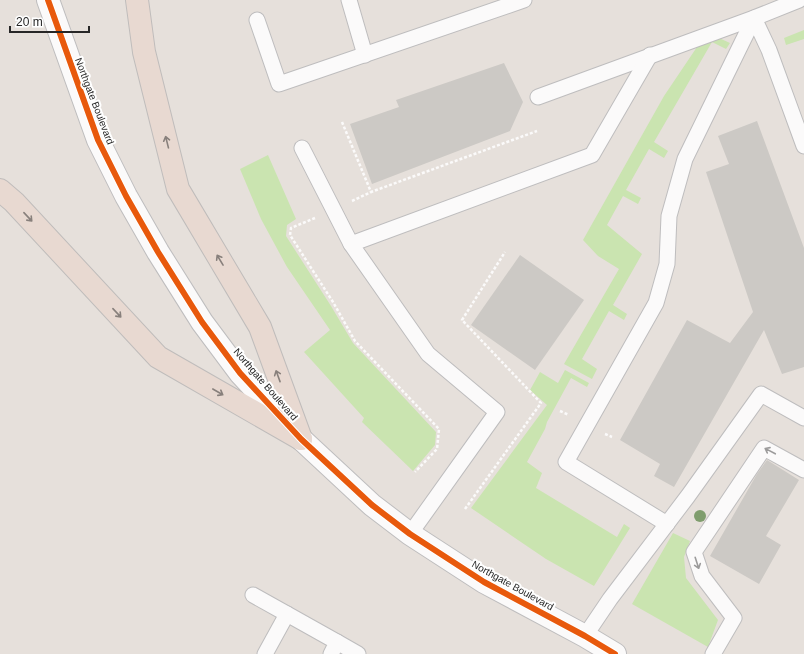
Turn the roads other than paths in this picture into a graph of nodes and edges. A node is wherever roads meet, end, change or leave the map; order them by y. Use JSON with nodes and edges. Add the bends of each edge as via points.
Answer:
{"nodes":[{"id":1,"x":48,"y":0,"type":"edge"},
{"id":2,"x":137,"y":0,"type":"edge"},
{"id":3,"x":349,"y":0,"type":"edge"},
{"id":4,"x":524,"y":0,"type":"edge"},
{"id":5,"x":799,"y":0,"type":"edge"},
{"id":6,"x":754,"y":18,"type":"junction"},
{"id":7,"x":257,"y":20,"type":"dead end"},
{"id":8,"x":365,"y":55,"type":"junction"},
{"id":9,"x":650,"y":56,"type":"junction"},
{"id":10,"x":538,"y":96,"type":"dead end"},
{"id":11,"x":804,"y":146,"type":"edge"},
{"id":12,"x":302,"y":148,"type":"dead end"},
{"id":13,"x":0,"y":190,"type":"edge"},
{"id":14,"x":351,"y":244,"type":"junction"},
{"id":15,"x":804,"y":418,"type":"edge"},
{"id":16,"x":301,"y":439,"type":"junction"},
{"id":17,"x":804,"y":470,"type":"edge"},
{"id":18,"x":667,"y":524,"type":"junction"},
{"id":19,"x":410,"y":534,"type":"junction"},
{"id":20,"x":254,"y":595,"type":"dead end"},
{"id":21,"x":288,"y":614,"type":"junction"},
{"id":22,"x":585,"y":636,"type":"junction"},
{"id":23,"x":334,"y":648,"type":"edge"},
{"id":24,"x":265,"y":654,"type":"edge"},
{"id":25,"x":358,"y":654,"type":"edge"},
{"id":26,"x":616,"y":654,"type":"edge"},
{"id":27,"x":713,"y":654,"type":"edge"}],
"edges":[{"from":1,"to":16,"type":"main road","name":"Northgate Boulevard","via":[[98,140],[158,252],[202,322],[240,373]]},
{"from":16,"to":2,"type":"highway","one_way":true,"via":[[260,327],[178,189],[144,52]]},
{"from":3,"to":8,"type":"lane"},
{"from":4,"to":8,"type":"lane"},
{"from":5,"to":6,"type":"lane"},
{"from":6,"to":9,"type":"lane"},
{"from":6,"to":11,"type":"lane","via":[[769,50]]},
{"from":6,"to":18,"type":"lane","via":[[686,159],[669,216],[667,264],[656,303],[566,462]]},
{"from":7,"to":8,"type":"lane","via":[[278,84]]},
{"from":9,"to":10,"type":"lane"},
{"from":9,"to":14,"type":"lane","via":[[592,155]]},
{"from":12,"to":14,"type":"lane"},
{"from":13,"to":16,"type":"highway","one_way":true,"via":[[158,358]]},
{"from":14,"to":19,"type":"lane","via":[[428,354],[497,412]]},
{"from":15,"to":18,"type":"lane","via":[[761,394]]},
{"from":16,"to":19,"type":"main road","name":"Northgate Boulevard","via":[[372,505]]},
{"from":17,"to":27,"type":"lane","one_way":true,"via":[[764,448],[694,552],[702,576],[734,618]]},
{"from":18,"to":22,"type":"lane"},
{"from":19,"to":22,"type":"main road","name":"Northgate Boulevard","via":[[484,582]]},
{"from":20,"to":21,"type":"lane"},
{"from":21,"to":23,"type":"lane"},
{"from":21,"to":24,"type":"lane"},
{"from":22,"to":26,"type":"main road","name":"Northgate Boulevard"},
{"from":23,"to":25,"type":"lane"}]}
